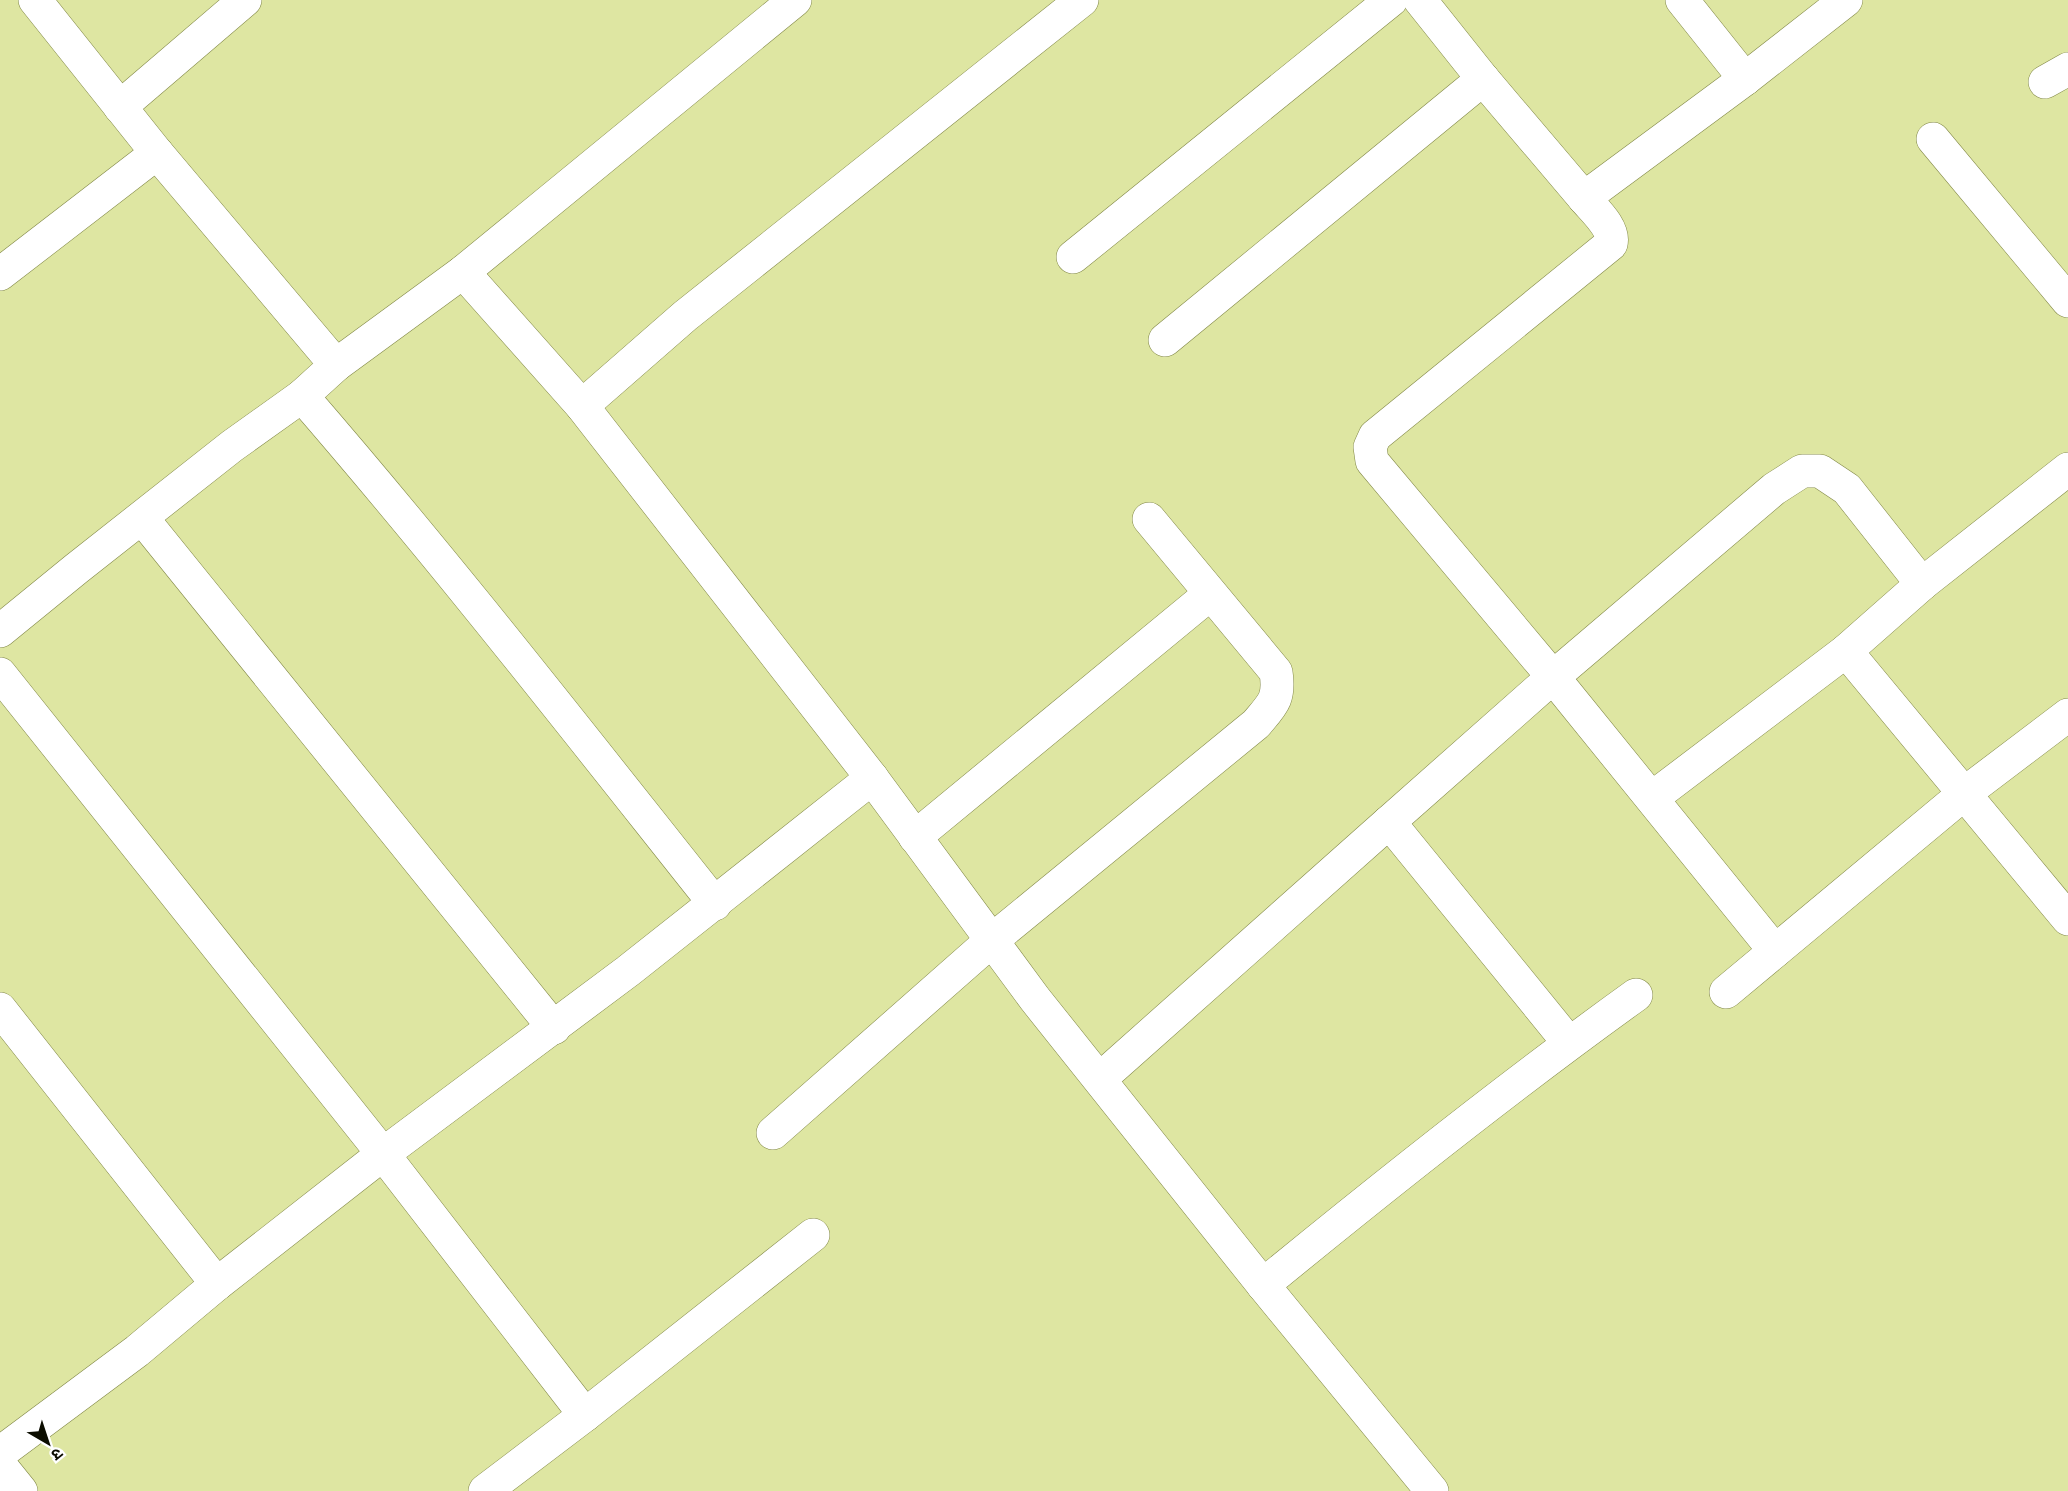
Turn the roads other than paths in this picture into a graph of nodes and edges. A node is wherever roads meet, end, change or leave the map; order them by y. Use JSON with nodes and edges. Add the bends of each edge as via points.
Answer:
{"nodes":[{"id":1,"x":35,"y":0,"type":"edge"},
{"id":2,"x":245,"y":0,"type":"edge"},
{"id":3,"x":795,"y":0,"type":"edge"},
{"id":4,"x":1082,"y":0,"type":"edge"},
{"id":5,"x":1391,"y":0,"type":"edge"},
{"id":6,"x":1420,"y":0,"type":"edge"},
{"id":7,"x":1682,"y":0,"type":"edge"},
{"id":8,"x":1846,"y":0,"type":"edge"},
{"id":9,"x":1483,"y":79,"type":"junction"},
{"id":10,"x":1745,"y":79,"type":"junction"},
{"id":11,"x":120,"y":107,"type":"junction"},
{"id":12,"x":1933,"y":139,"type":"dead end"},
{"id":13,"x":157,"y":153,"type":"junction"},
{"id":14,"x":1584,"y":198,"type":"junction"},
{"id":15,"x":1073,"y":257,"type":"dead end"},
{"id":16,"x":463,"y":272,"type":"junction"},
{"id":17,"x":0,"y":274,"type":"edge"},
{"id":18,"x":2068,"y":302,"type":"edge"},
{"id":19,"x":1165,"y":340,"type":"dead end"},
{"id":20,"x":336,"y":365,"type":"junction"},
{"id":21,"x":302,"y":396,"type":"junction"},
{"id":22,"x":582,"y":406,"type":"junction"},
{"id":23,"x":2062,"y":485,"type":"edge"},
{"id":24,"x":142,"y":518,"type":"junction"},
{"id":25,"x":1149,"y":519,"type":"dead end"},
{"id":26,"x":1922,"y":584,"type":"junction"},
{"id":27,"x":1210,"y":594,"type":"junction"},
{"id":28,"x":0,"y":631,"type":"edge"},
{"id":29,"x":1846,"y":651,"type":"junction"},
{"id":30,"x":0,"y":674,"type":"edge"},
{"id":31,"x":1553,"y":677,"type":"junction"},
{"id":32,"x":2068,"y":715,"type":"edge"},
{"id":33,"x":872,"y":778,"type":"junction"},
{"id":34,"x":1965,"y":793,"type":"junction"},
{"id":35,"x":1652,"y":798,"type":"junction"},
{"id":36,"x":1389,"y":822,"type":"junction"},
{"id":37,"x":915,"y":837,"type":"junction"},
{"id":38,"x":715,"y":904,"type":"junction"},
{"id":39,"x":2068,"y":919,"type":"edge"},
{"id":40,"x":992,"y":941,"type":"junction"},
{"id":41,"x":1775,"y":951,"type":"junction"},
{"id":42,"x":1726,"y":992,"type":"dead end"},
{"id":43,"x":1636,"y":995,"type":"dead end"},
{"id":44,"x":0,"y":1010,"type":"edge"},
{"id":45,"x":554,"y":1028,"type":"junction"},
{"id":46,"x":1569,"y":1043,"type":"junction"},
{"id":47,"x":1100,"y":1079,"type":"junction"},
{"id":48,"x":773,"y":1133,"type":"dead end"},
{"id":49,"x":383,"y":1154,"type":"junction"},
{"id":50,"x":813,"y":1235,"type":"dead end"},
{"id":51,"x":216,"y":1284,"type":"junction"},
{"id":52,"x":1263,"y":1285,"type":"junction"},
{"id":53,"x":585,"y":1415,"type":"junction"},
{"id":54,"x":0,"y":1453,"type":"edge"},
{"id":55,"x":0,"y":1465,"type":"edge"},
{"id":56,"x":21,"y":1491,"type":"edge"},
{"id":57,"x":484,"y":1491,"type":"edge"},
{"id":58,"x":1432,"y":1491,"type":"edge"}],
"edges":[{"from":1,"to":11,"type":"street"},
{"from":2,"to":11,"type":"street"},
{"from":3,"to":16,"type":"street"},
{"from":4,"to":22,"type":"street","via":[[685,316]]},
{"from":5,"to":15,"type":"street"},
{"from":6,"to":9,"type":"street"},
{"from":7,"to":10,"type":"street"},
{"from":8,"to":10,"type":"street"},
{"from":9,"to":14,"type":"street"},
{"from":9,"to":19,"type":"street"},
{"from":10,"to":14,"type":"street"},
{"from":11,"to":13,"type":"street"},
{"from":12,"to":18,"type":"street"},
{"from":13,"to":17,"type":"street"},
{"from":13,"to":20,"type":"street"},
{"from":14,"to":31,"type":"street","via":[[1610,231],[1611,244],[1375,436],[1370,447],[1372,461]]},
{"from":16,"to":20,"type":"street"},
{"from":16,"to":22,"type":"street"},
{"from":20,"to":21,"type":"street"},
{"from":21,"to":24,"type":"street"},
{"from":21,"to":38,"type":"street","via":[[361,463]]},
{"from":22,"to":33,"type":"street"},
{"from":23,"to":26,"type":"street"},
{"from":24,"to":28,"type":"street"},
{"from":24,"to":45,"type":"street"},
{"from":25,"to":27,"type":"street"},
{"from":26,"to":29,"type":"street"},
{"from":26,"to":31,"type":"street","via":[[1846,489],[1820,471],[1802,471],[1774,489]]},
{"from":27,"to":37,"type":"street"},
{"from":27,"to":40,"type":"street","via":[[1275,672],[1278,690],[1274,703],[1257,724]]},
{"from":29,"to":34,"type":"street"},
{"from":29,"to":35,"type":"street"},
{"from":30,"to":49,"type":"street"},
{"from":31,"to":35,"type":"street"},
{"from":31,"to":36,"type":"street"},
{"from":32,"to":34,"type":"street"},
{"from":33,"to":37,"type":"street"},
{"from":33,"to":38,"type":"street"},
{"from":34,"to":39,"type":"street"},
{"from":34,"to":41,"type":"street"},
{"from":35,"to":41,"type":"street"},
{"from":36,"to":46,"type":"street"},
{"from":36,"to":47,"type":"street"},
{"from":37,"to":40,"type":"street"},
{"from":38,"to":45,"type":"street"},
{"from":40,"to":47,"type":"street"},
{"from":40,"to":48,"type":"street"},
{"from":41,"to":42,"type":"street"},
{"from":43,"to":46,"type":"street"},
{"from":44,"to":51,"type":"street"},
{"from":45,"to":49,"type":"street"},
{"from":46,"to":52,"type":"street"},
{"from":47,"to":52,"type":"street"},
{"from":49,"to":51,"type":"street"},
{"from":49,"to":53,"type":"street"},
{"from":50,"to":53,"type":"street"},
{"from":51,"to":54,"type":"street","via":[[137,1351]]},
{"from":52,"to":58,"type":"street"},
{"from":53,"to":57,"type":"street"},
{"from":55,"to":56,"type":"street"}]}
